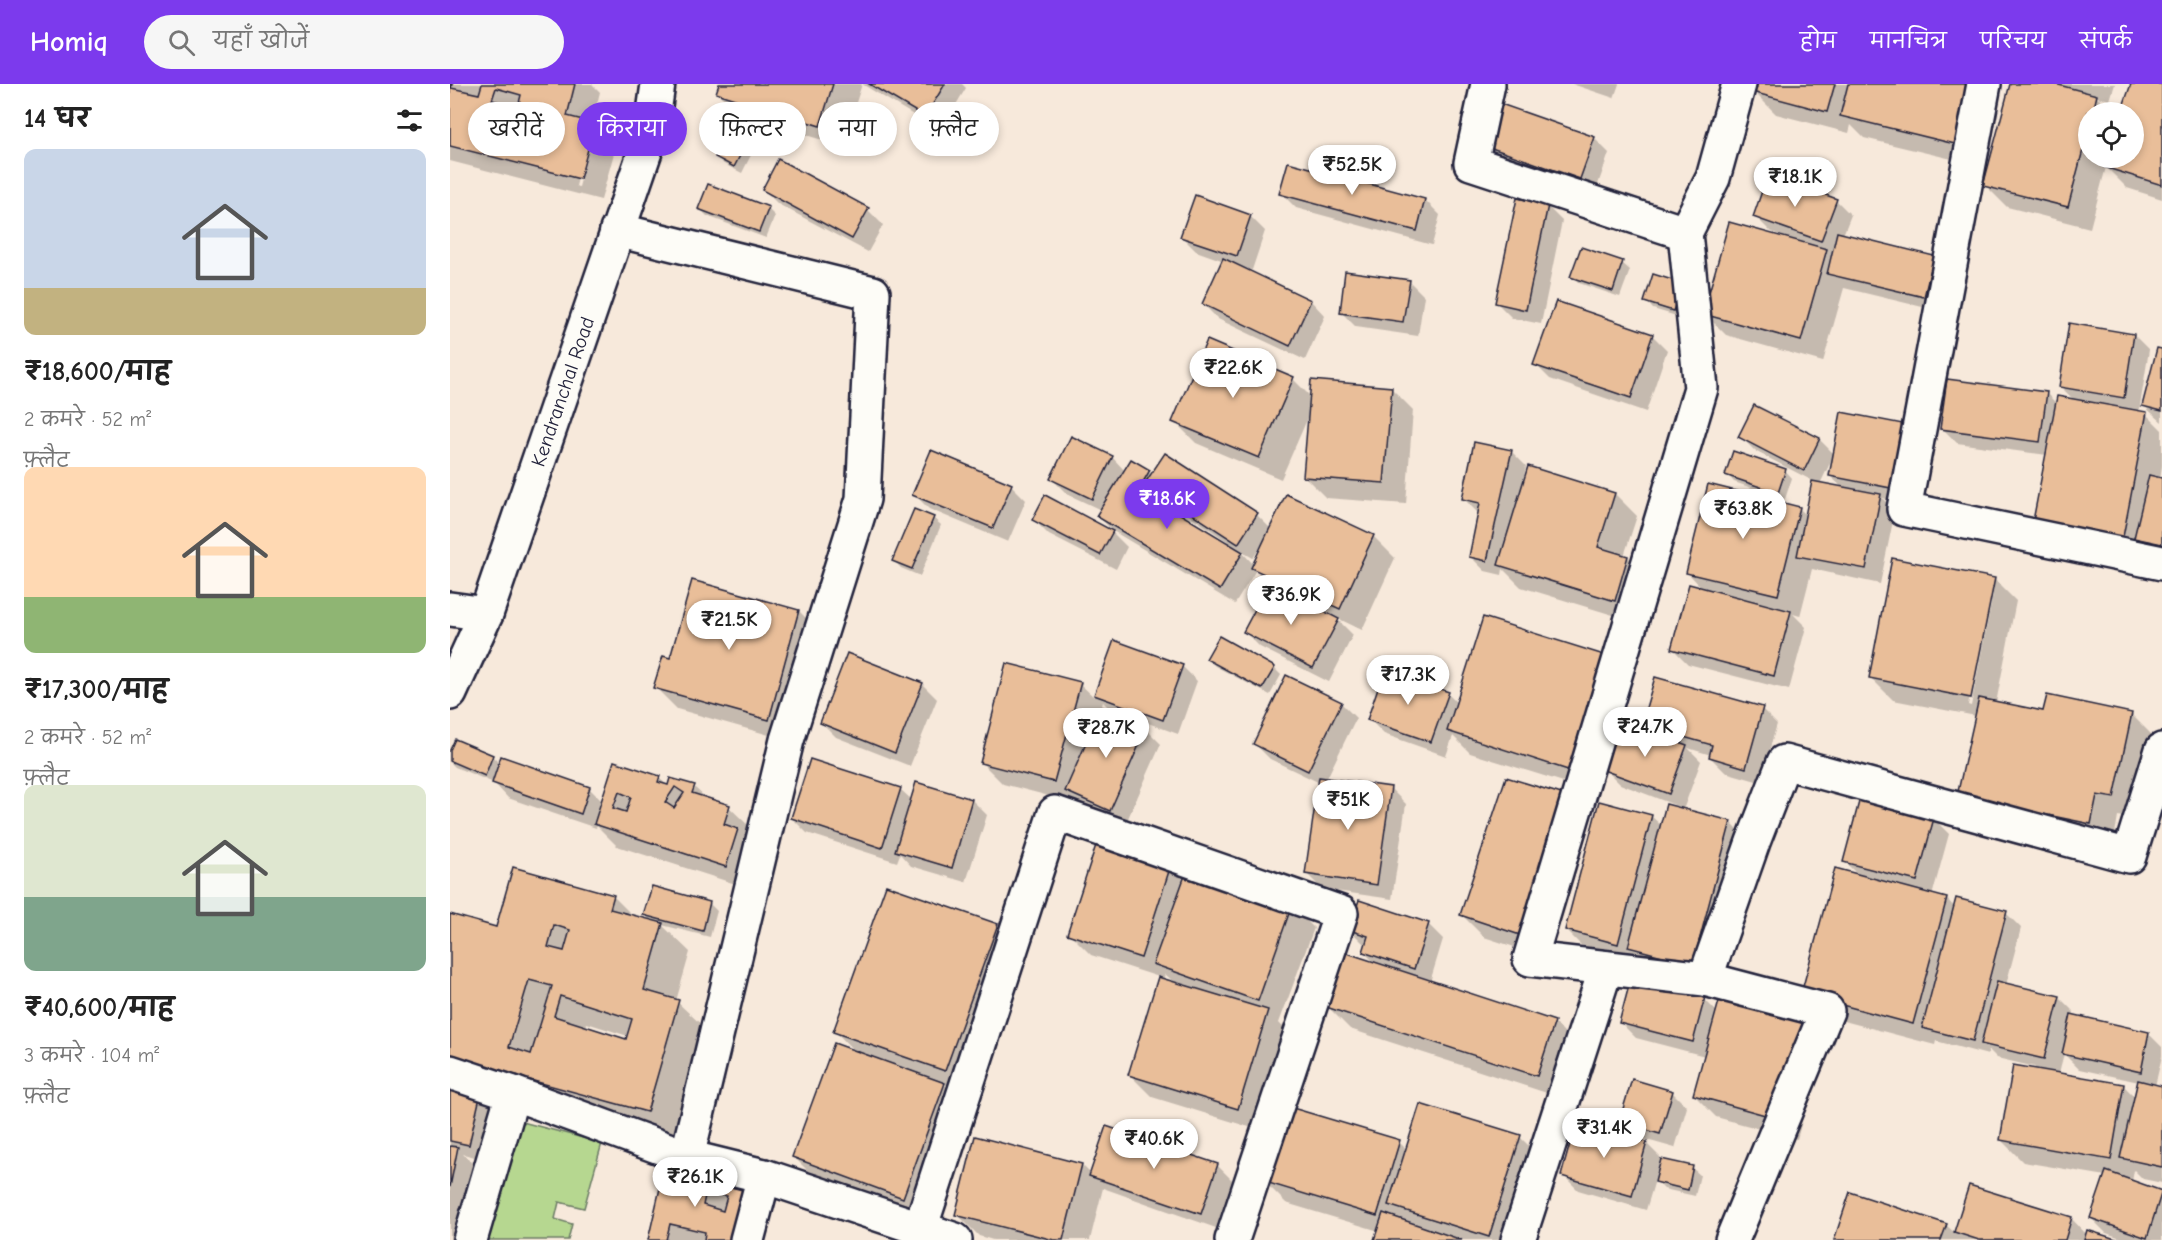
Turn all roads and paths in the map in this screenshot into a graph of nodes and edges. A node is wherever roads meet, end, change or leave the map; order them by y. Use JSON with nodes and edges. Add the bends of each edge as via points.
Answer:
{"nodes":[{"id":1,"x":658,"y":84,"type":"edge"},
{"id":2,"x":1488,"y":84,"type":"edge"},
{"id":3,"x":1739,"y":84,"type":"edge"},
{"id":4,"x":1984,"y":84,"type":"edge"},
{"id":5,"x":618,"y":230,"type":"junction"},
{"id":6,"x":1685,"y":233,"type":"junction"},
{"id":7,"x":2162,"y":563,"type":"edge"},
{"id":8,"x":450,"y":609,"type":"edge"},
{"id":9,"x":486,"y":614,"type":"junction"},
{"id":10,"x":450,"y":693,"type":"edge"},
{"id":11,"x":2162,"y":750,"type":"edge"},
{"id":12,"x":1606,"y":968,"type":"junction"},
{"id":13,"x":1705,"y":979,"type":"junction"},
{"id":14,"x":450,"y":1072,"type":"edge"},
{"id":15,"x":513,"y":1093,"type":"junction"},
{"id":16,"x":687,"y":1157,"type":"junction"},
{"id":17,"x":764,"y":1176,"type":"junction"},
{"id":18,"x":921,"y":1229,"type":"junction"},
{"id":19,"x":470,"y":1240,"type":"edge"},
{"id":20,"x":747,"y":1240,"type":"edge"},
{"id":21,"x":955,"y":1240,"type":"edge"},
{"id":22,"x":1232,"y":1240,"type":"edge"},
{"id":23,"x":1518,"y":1240,"type":"edge"},
{"id":24,"x":1732,"y":1240,"type":"edge"}],
"edges":[{"from":1,"to":5,"type":"street","name":"Kendranchal Road","via":[[651,134]]},
{"from":2,"to":6,"type":"street","via":[[1471,163]]},
{"from":3,"to":6,"type":"street","via":[[1713,178]]},
{"from":4,"to":7,"type":"street","via":[[1904,509]]},
{"from":5,"to":9,"type":"street","name":"Kendranchal Road"},
{"from":5,"to":16,"type":"street","via":[[873,293],[863,499],[787,740]]},
{"from":6,"to":12,"type":"street","via":[[1701,388],[1530,959]]},
{"from":8,"to":9,"type":"street"},
{"from":9,"to":10,"type":"street","name":"Kendranchal Road"},
{"from":11,"to":13,"type":"street","via":[[2129,856],[1784,762]]},
{"from":12,"to":13,"type":"street"},
{"from":12,"to":23,"type":"street"},
{"from":13,"to":24,"type":"street","via":[[1827,1011]]},
{"from":14,"to":15,"type":"street"},
{"from":15,"to":16,"type":"street"},
{"from":15,"to":19,"type":"street"},
{"from":16,"to":17,"type":"street"},
{"from":17,"to":18,"type":"street"},
{"from":17,"to":20,"type":"street"},
{"from":18,"to":21,"type":"street"},
{"from":18,"to":22,"type":"street","via":[[1055,813],[1341,914]]}]}
